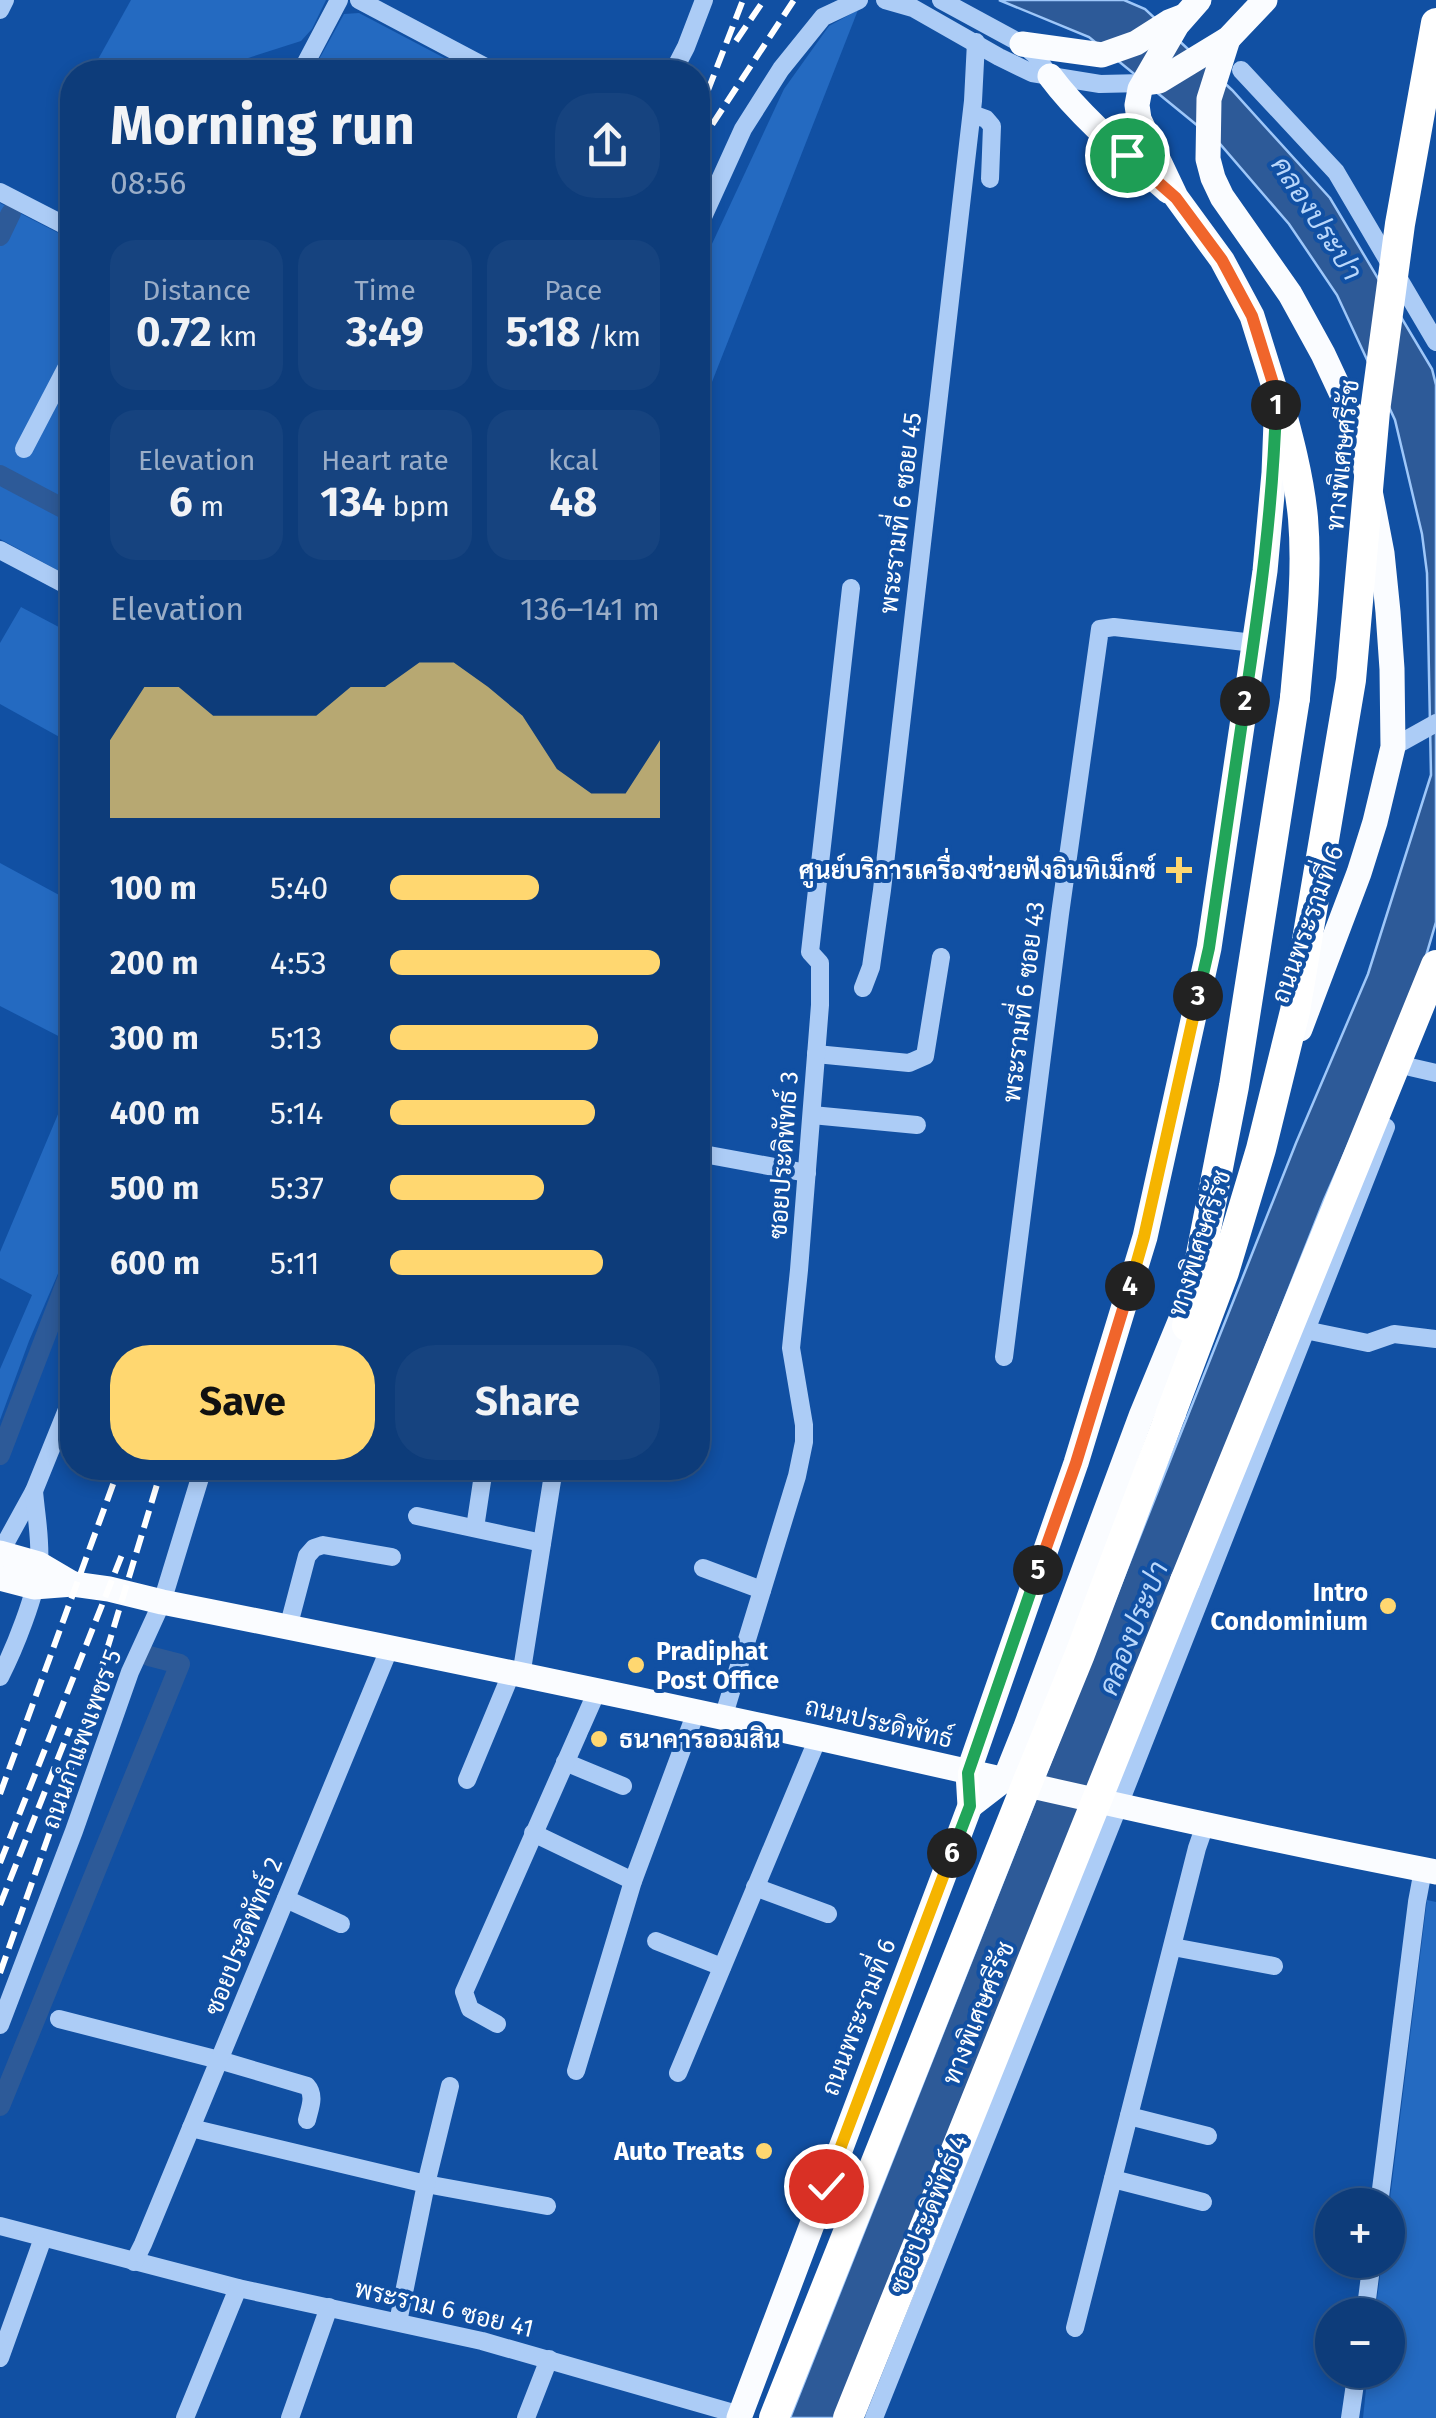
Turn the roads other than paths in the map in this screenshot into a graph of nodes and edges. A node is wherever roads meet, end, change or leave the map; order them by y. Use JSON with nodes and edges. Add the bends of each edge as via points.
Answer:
{"nodes":[{"id":1,"x":6,"y":0,"type":"edge"},
{"id":2,"x":339,"y":0,"type":"edge"},
{"id":3,"x":360,"y":0,"type":"edge"},
{"id":4,"x":704,"y":0,"type":"edge"},
{"id":5,"x":859,"y":0,"type":"edge"},
{"id":6,"x":886,"y":0,"type":"edge"},
{"id":7,"x":940,"y":0,"type":"edge"},
{"id":8,"x":1265,"y":0,"type":"edge"},
{"id":9,"x":1191,"y":9,"type":"edge"},
{"id":10,"x":0,"y":10,"type":"edge"},
{"id":11,"x":1436,"y":23,"type":"edge"},
{"id":12,"x":1228,"y":39,"type":"junction"},
{"id":13,"x":976,"y":42,"type":"junction"},
{"id":14,"x":1022,"y":44,"type":"junction"},
{"id":15,"x":307,"y":60,"type":"edge"},
{"id":16,"x":472,"y":60,"type":"edge"},
{"id":17,"x":679,"y":60,"type":"edge"},
{"id":18,"x":1241,"y":70,"type":"dead end"},
{"id":19,"x":1048,"y":80,"type":"junction"},
{"id":20,"x":1144,"y":83,"type":"junction"},
{"id":21,"x":972,"y":114,"type":"junction"},
{"id":22,"x":990,"y":179,"type":"dead end"},
{"id":23,"x":0,"y":192,"type":"edge"},
{"id":24,"x":1176,"y":198,"type":"junction"},
{"id":25,"x":710,"y":202,"type":"edge"},
{"id":26,"x":60,"y":223,"type":"edge"},
{"id":27,"x":1436,"y":342,"type":"edge"},
{"id":28,"x":60,"y":380,"type":"edge"},
{"id":29,"x":1277,"y":396,"type":"junction"},
{"id":30,"x":24,"y":449,"type":"dead end"},
{"id":31,"x":0,"y":550,"type":"edge"},
{"id":32,"x":60,"y":582,"type":"edge"},
{"id":33,"x":851,"y":588,"type":"dead end"},
{"id":34,"x":1254,"y":643,"type":"junction"},
{"id":35,"x":1436,"y":722,"type":"edge"},
{"id":36,"x":1393,"y":747,"type":"junction"},
{"id":37,"x":941,"y":957,"type":"dead end"},
{"id":38,"x":1436,"y":965,"type":"edge"},
{"id":39,"x":863,"y":988,"type":"dead end"},
{"id":40,"x":1436,"y":1004,"type":"edge"},
{"id":41,"x":816,"y":1054,"type":"junction"},
{"id":42,"x":1410,"y":1067,"type":"junction"},
{"id":43,"x":1436,"y":1072,"type":"edge"},
{"id":44,"x":812,"y":1115,"type":"junction"},
{"id":45,"x":918,"y":1125,"type":"dead end"},
{"id":46,"x":710,"y":1155,"type":"edge"},
{"id":47,"x":807,"y":1173,"type":"junction"},
{"id":48,"x":1304,"y":1330,"type":"junction"},
{"id":49,"x":1436,"y":1339,"type":"edge"},
{"id":50,"x":1004,"y":1356,"type":"dead end"},
{"id":51,"x":1171,"y":1413,"type":"junction"},
{"id":52,"x":60,"y":1427,"type":"edge"},
{"id":53,"x":200,"y":1480,"type":"edge"},
{"id":54,"x":482,"y":1480,"type":"edge"},
{"id":55,"x":552,"y":1480,"type":"edge"},
{"id":56,"x":34,"y":1491,"type":"junction"},
{"id":57,"x":417,"y":1516,"type":"dead end"},
{"id":58,"x":475,"y":1528,"type":"junction"},
{"id":59,"x":542,"y":1543,"type":"junction"},
{"id":60,"x":0,"y":1553,"type":"edge"},
{"id":61,"x":392,"y":1557,"type":"dead end"},
{"id":62,"x":703,"y":1568,"type":"dead end"},
{"id":63,"x":37,"y":1575,"type":"junction"},
{"id":64,"x":0,"y":1578,"type":"edge"},
{"id":65,"x":762,"y":1590,"type":"junction"},
{"id":66,"x":162,"y":1602,"type":"junction"},
{"id":67,"x":288,"y":1628,"type":"junction"},
{"id":68,"x":390,"y":1647,"type":"junction"},
{"id":69,"x":516,"y":1676,"type":"junction"},
{"id":70,"x":0,"y":1678,"type":"edge"},
{"id":71,"x":597,"y":1691,"type":"junction"},
{"id":72,"x":696,"y":1712,"type":"junction"},
{"id":73,"x":723,"y":1718,"type":"junction"},
{"id":74,"x":818,"y":1738,"type":"junction"},
{"id":75,"x":566,"y":1762,"type":"junction"},
{"id":76,"x":968,"y":1773,"type":"junction"},
{"id":77,"x":1004,"y":1779,"type":"junction"},
{"id":78,"x":467,"y":1780,"type":"dead end"},
{"id":79,"x":624,"y":1786,"type":"dead end"},
{"id":80,"x":1119,"y":1805,"type":"junction"},
{"id":81,"x":970,"y":1806,"type":"junction"},
{"id":82,"x":1205,"y":1825,"type":"junction"},
{"id":83,"x":533,"y":1833,"type":"junction"},
{"id":84,"x":1429,"y":1871,"type":"edge"},
{"id":85,"x":633,"y":1881,"type":"junction"},
{"id":86,"x":756,"y":1887,"type":"junction"},
{"id":87,"x":286,"y":1898,"type":"junction"},
{"id":88,"x":828,"y":1914,"type":"dead end"},
{"id":89,"x":340,"y":1924,"type":"dead end"},
{"id":90,"x":656,"y":1940,"type":"dead end"},
{"id":91,"x":1172,"y":1947,"type":"junction"},
{"id":92,"x":1274,"y":1966,"type":"dead end"},
{"id":93,"x":722,"y":1967,"type":"junction"},
{"id":94,"x":59,"y":2019,"type":"dead end"},
{"id":95,"x":497,"y":2024,"type":"dead end"},
{"id":96,"x":0,"y":2025,"type":"edge"},
{"id":97,"x":219,"y":2060,"type":"junction"},
{"id":98,"x":576,"y":2071,"type":"dead end"},
{"id":99,"x":678,"y":2072,"type":"dead end"},
{"id":100,"x":450,"y":2086,"type":"dead end"},
{"id":101,"x":1129,"y":2116,"type":"junction"},
{"id":102,"x":307,"y":2120,"type":"dead end"},
{"id":103,"x":191,"y":2128,"type":"junction"},
{"id":104,"x":1208,"y":2136,"type":"dead end"},
{"id":105,"x":1112,"y":2179,"type":"junction"},
{"id":106,"x":426,"y":2184,"type":"junction"},
{"id":107,"x":1381,"y":2188,"type":"edge"},
{"id":108,"x":1202,"y":2202,"type":"dead end"},
{"id":109,"x":547,"y":2206,"type":"dead end"},
{"id":110,"x":0,"y":2226,"type":"edge"},
{"id":111,"x":43,"y":2238,"type":"junction"},
{"id":112,"x":134,"y":2262,"type":"junction"},
{"id":113,"x":238,"y":2288,"type":"junction"},
{"id":114,"x":329,"y":2307,"type":"junction"},
{"id":115,"x":398,"y":2322,"type":"junction"},
{"id":116,"x":1074,"y":2328,"type":"dead end"},
{"id":117,"x":0,"y":2358,"type":"edge"},
{"id":118,"x":548,"y":2359,"type":"junction"},
{"id":119,"x":1354,"y":2388,"type":"edge"},
{"id":120,"x":739,"y":2416,"type":"edge"},
{"id":121,"x":185,"y":2418,"type":"edge"},
{"id":122,"x":290,"y":2418,"type":"edge"},
{"id":123,"x":526,"y":2418,"type":"edge"},
{"id":124,"x":774,"y":2418,"type":"edge"},
{"id":125,"x":848,"y":2418,"type":"edge"},
{"id":126,"x":874,"y":2418,"type":"edge"},
{"id":127,"x":1350,"y":2418,"type":"edge"}],
"edges":[{"from":1,"to":10,"type":"street"},
{"from":2,"to":15,"type":"street"},
{"from":3,"to":16,"type":"street"},
{"from":4,"to":17,"type":"street"},
{"from":5,"to":25,"type":"street","via":[[822,17],[781,69]]},
{"from":6,"to":13,"type":"street"},
{"from":7,"to":14,"type":"street"},
{"from":8,"to":12,"type":"main road"},
{"from":9,"to":14,"type":"main road","via":[[1106,54]]},
{"from":9,"to":20,"type":"main road"},
{"from":11,"to":51,"type":"highway","name":"ทางพิเศษศรีรัช","bridge":true,"via":[[1382,355],[1351,680],[1295,1010],[1234,1237]]},
{"from":12,"to":20,"type":"main road","via":[[1160,81]]},
{"from":12,"to":36,"type":"main road","name":"ถนนพระรามที่ 6","via":[[1209,99],[1208,159],[1222,197],[1290,294],[1351,414],[1382,553]]},
{"from":13,"to":19,"type":"street"},
{"from":13,"to":21,"type":"street","name":"พระรามที่ 6 ซอย 45"},
{"from":14,"to":19,"type":"street"},
{"from":18,"to":27,"type":"street","via":[[1336,172]]},
{"from":19,"to":20,"type":"street"},
{"from":19,"to":24,"type":"main road"},
{"from":20,"to":24,"type":"main road","name":"ถนนพระรามที่ 6","via":[[1140,119]]},
{"from":21,"to":22,"type":"street","via":[[992,126]]},
{"from":21,"to":39,"type":"street","name":"พระรามที่ 6 ซอย 45","via":[[882,890]]},
{"from":23,"to":26,"type":"street"},
{"from":24,"to":29,"type":"main road","name":"ถนนพระรามที่ 6","via":[[1222,260],[1252,316]]},
{"from":28,"to":30,"type":"street"},
{"from":29,"to":34,"type":"main road","name":"ถนนพระรามที่ 6"},
{"from":29,"to":51,"type":"highway","bridge":true,"via":[[1303,520],[1295,698],[1234,1086]]},
{"from":31,"to":32,"type":"street"},
{"from":33,"to":41,"type":"street","name":"ซอยประดิพัทธ์ 3","via":[[810,952],[820,963]]},
{"from":34,"to":50,"type":"street","name":"พระรามที่ 6 ซอย 43","via":[[1100,629]]},
{"from":34,"to":76,"type":"main road","name":"ถนนพระรามที่ 6","via":[[1209,948],[1144,1237],[1076,1463]]},
{"from":35,"to":36,"type":"street"},
{"from":36,"to":77,"type":"main road","name":"ถนนพระรามที่ 6","via":[[1340,928],[1141,1416]]},
{"from":37,"to":41,"type":"street","via":[[925,1056],[909,1064]]},
{"from":38,"to":125,"type":"highway","name":"ทางพิเศษศรีรัช","bridge":true},
{"from":40,"to":42,"type":"street","name":"ซอยประดิพัทธ์ 4"},
{"from":41,"to":44,"type":"street","name":"ซอยประดิพัทธ์ 3"},
{"from":42,"to":43,"type":"street"},
{"from":42,"to":48,"type":"street","name":"ซอยประดิพัทธ์ 4"},
{"from":44,"to":45,"type":"street"},
{"from":44,"to":47,"type":"street","name":"ซอยประดิพัทธ์ 3"},
{"from":46,"to":47,"type":"street"},
{"from":47,"to":65,"type":"street","name":"ซอยประดิพัทธ์ 3","via":[[791,1348],[804,1442]]},
{"from":48,"to":49,"type":"street","via":[[1368,1343],[1394,1334]]},
{"from":48,"to":80,"type":"street","name":"ซอยประดิพัทธ์ 4"},
{"from":51,"to":124,"type":"highway","name":"ทางพิเศษศรีรัช","bridge":true},
{"from":52,"to":56,"type":"street"},
{"from":53,"to":66,"type":"street","name":"ถนนกำแพงเพชร 5"},
{"from":54,"to":58,"type":"street"},
{"from":55,"to":59,"type":"street"},
{"from":56,"to":60,"type":"street"},
{"from":56,"to":63,"type":"street"},
{"from":57,"to":58,"type":"street"},
{"from":58,"to":59,"type":"street"},
{"from":59,"to":69,"type":"street"},
{"from":60,"to":63,"type":"main road","name":"ถนนประดิพัทธ์"},
{"from":61,"to":67,"type":"street","via":[[314,1548]]},
{"from":62,"to":65,"type":"street"},
{"from":63,"to":64,"type":"main road","name":"ถนนประดิพัทธ์"},
{"from":63,"to":66,"type":"main road","name":"ถนนประดิพัทธ์"},
{"from":63,"to":70,"type":"street"},
{"from":65,"to":73,"type":"street","name":"ซอยประดิพัทธ์ 3"},
{"from":66,"to":67,"type":"main road","name":"ถนนประดิพัทธ์"},
{"from":66,"to":96,"type":"street","name":"ถนนกำแพงเพชร 5"},
{"from":67,"to":68,"type":"main road","name":"ถนนประดิพัทธ์"},
{"from":68,"to":69,"type":"main road","name":"ถนนประดิพัทธ์"},
{"from":68,"to":87,"type":"street","name":"ซอยประดิพัทธ์ 2"},
{"from":69,"to":71,"type":"main road","name":"ถนนประดิพัทธ์"},
{"from":69,"to":78,"type":"street"},
{"from":71,"to":72,"type":"main road","name":"ถนนประดิพัทธ์"},
{"from":71,"to":75,"type":"street"},
{"from":72,"to":73,"type":"main road","name":"ถนนประดิพัทธ์"},
{"from":72,"to":85,"type":"street"},
{"from":73,"to":74,"type":"main road","name":"ถนนประดิพัทธ์"},
{"from":74,"to":76,"type":"main road","name":"ถนนประดิพัทธ์"},
{"from":74,"to":86,"type":"street"},
{"from":75,"to":79,"type":"street"},
{"from":75,"to":83,"type":"street"},
{"from":76,"to":77,"type":"main road","name":"ถนนประดิพัทธ์"},
{"from":76,"to":81,"type":"main road","name":"ถนนพระรามที่ 6"},
{"from":77,"to":80,"type":"main road","name":"ถนนประดิพัทธ์"},
{"from":77,"to":81,"type":"main road","name":"ถนนพระรามที่ 6"},
{"from":80,"to":82,"type":"main road","name":"ถนนประดิพัทธ์"},
{"from":80,"to":126,"type":"street","name":"ซอยประดิพัทธ์ 4"},
{"from":81,"to":120,"type":"main road","name":"ถนนพระรามที่ 6"},
{"from":82,"to":84,"type":"main road","name":"ถนนประดิพัทธ์"},
{"from":82,"to":91,"type":"street"},
{"from":83,"to":85,"type":"street"},
{"from":83,"to":95,"type":"street","via":[[464,1992],[470,2009]]},
{"from":84,"to":107,"type":"street","via":[[1416,1902]]},
{"from":85,"to":98,"type":"street"},
{"from":86,"to":88,"type":"street"},
{"from":86,"to":93,"type":"street"},
{"from":87,"to":89,"type":"street"},
{"from":87,"to":97,"type":"street","name":"ซอยประดิพัทธ์ 2"},
{"from":90,"to":93,"type":"street"},
{"from":91,"to":92,"type":"street"},
{"from":91,"to":101,"type":"street"},
{"from":93,"to":99,"type":"street"},
{"from":94,"to":97,"type":"street"},
{"from":97,"to":102,"type":"street","via":[[307,2086]]},
{"from":97,"to":103,"type":"street","name":"ซอยประดิพัทธ์ 2"},
{"from":100,"to":106,"type":"street"},
{"from":101,"to":104,"type":"street"},
{"from":101,"to":105,"type":"street"},
{"from":103,"to":106,"type":"street"},
{"from":103,"to":112,"type":"street","name":"ซอยประดิพัทธ์ 2"},
{"from":105,"to":108,"type":"street"},
{"from":105,"to":116,"type":"street"},
{"from":106,"to":109,"type":"street"},
{"from":106,"to":115,"type":"street"},
{"from":110,"to":111,"type":"street","name":"พระราม 6 ซอย 41"},
{"from":111,"to":112,"type":"street","name":"พระราม 6 ซอย 41"},
{"from":111,"to":117,"type":"street"},
{"from":112,"to":113,"type":"street","name":"พระราม 6 ซอย 41"},
{"from":113,"to":114,"type":"street","name":"พระราม 6 ซอย 41"},
{"from":113,"to":121,"type":"street"},
{"from":114,"to":115,"type":"street","name":"พระราม 6 ซอย 41"},
{"from":114,"to":122,"type":"street"},
{"from":115,"to":118,"type":"street","name":"พระราม 6 ซอย 41"},
{"from":118,"to":120,"type":"street","name":"พระราม 6 ซอย 41"},
{"from":118,"to":123,"type":"street"},
{"from":119,"to":127,"type":"street"}]}
